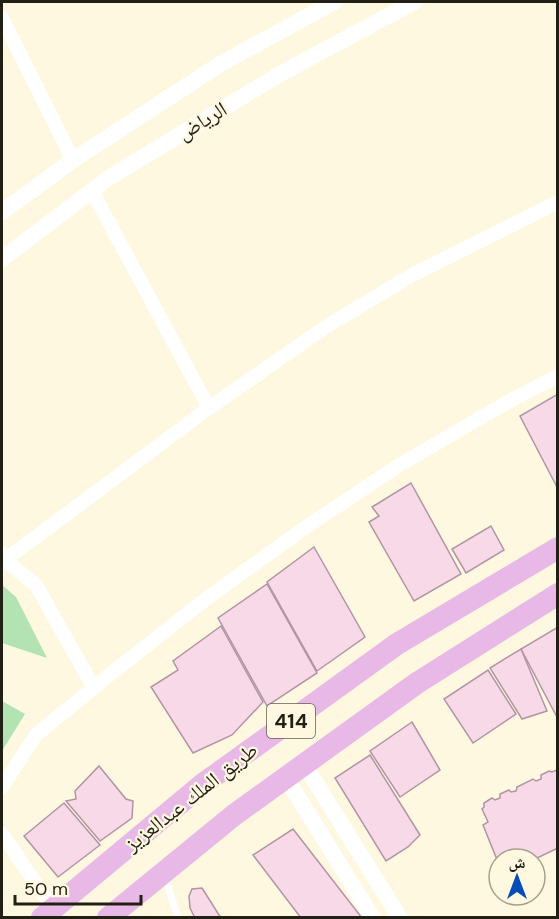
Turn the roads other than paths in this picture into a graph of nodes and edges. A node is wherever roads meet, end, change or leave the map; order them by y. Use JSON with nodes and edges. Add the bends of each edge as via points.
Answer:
{"nodes":[{"id":1,"x":334,"y":2,"type":"edge"},
{"id":2,"x":414,"y":2,"type":"edge"},
{"id":3,"x":2,"y":18,"type":"edge"},
{"id":4,"x":73,"y":160,"type":"junction"},
{"id":5,"x":92,"y":191,"type":"junction"},
{"id":6,"x":558,"y":202,"type":"edge"},
{"id":7,"x":2,"y":212,"type":"edge"},
{"id":8,"x":2,"y":259,"type":"edge"},
{"id":9,"x":558,"y":376,"type":"edge"},
{"id":10,"x":209,"y":408,"type":"junction"},
{"id":11,"x":558,"y":548,"type":"edge"},
{"id":12,"x":3,"y":557,"type":"edge"},
{"id":13,"x":558,"y":594,"type":"edge"},
{"id":14,"x":94,"y":688,"type":"junction"},
{"id":15,"x":304,"y":764,"type":"junction"},
{"id":16,"x":286,"y":778,"type":"junction"},
{"id":17,"x":2,"y":787,"type":"edge"},
{"id":18,"x":2,"y":834,"type":"edge"},
{"id":19,"x":164,"y":872,"type":"junction"},
{"id":20,"x":47,"y":913,"type":"edge"},
{"id":21,"x":108,"y":918,"type":"edge"},
{"id":22,"x":178,"y":918,"type":"edge"},
{"id":23,"x":373,"y":918,"type":"edge"},
{"id":24,"x":400,"y":918,"type":"edge"}],
"edges":[{"from":1,"to":4,"type":"street","name":"الرياض","via":[[222,63]]},
{"from":2,"to":5,"type":"street","name":"الرياض","via":[[280,74]]},
{"from":3,"to":4,"type":"street"},
{"from":4,"to":7,"type":"street","name":"الرياض"},
{"from":5,"to":8,"type":"street","name":"الرياض"},
{"from":5,"to":10,"type":"street"},
{"from":6,"to":10,"type":"street","via":[[412,275],[327,327]]},
{"from":9,"to":14,"type":"street","via":[[401,464],[303,529],[206,599]]},
{"from":10,"to":12,"type":"street"},
{"from":11,"to":20,"type":"highway","name":"طريق الملك عبدالعزيز","number":"414","via":[[388,651],[203,784]]},
{"from":12,"to":14,"type":"street","via":[[36,585]]},
{"from":13,"to":15,"type":"highway","name":"طريق الملك عبدالعزيز","number":"414","via":[[417,683]]},
{"from":14,"to":17,"type":"street","via":[[36,735]]},
{"from":15,"to":16,"type":"highway","name":"طريق الملك عبدالعزيز","number":"414"},
{"from":15,"to":24,"type":"street"},
{"from":16,"to":19,"type":"highway","name":"طريق الملك عبدالعزيز","number":"414"},
{"from":16,"to":23,"type":"street"},
{"from":18,"to":20,"type":"street"},
{"from":19,"to":21,"type":"highway","name":"طريق الملك عبدالعزيز","number":"414"},
{"from":19,"to":22,"type":"lane"}]}
